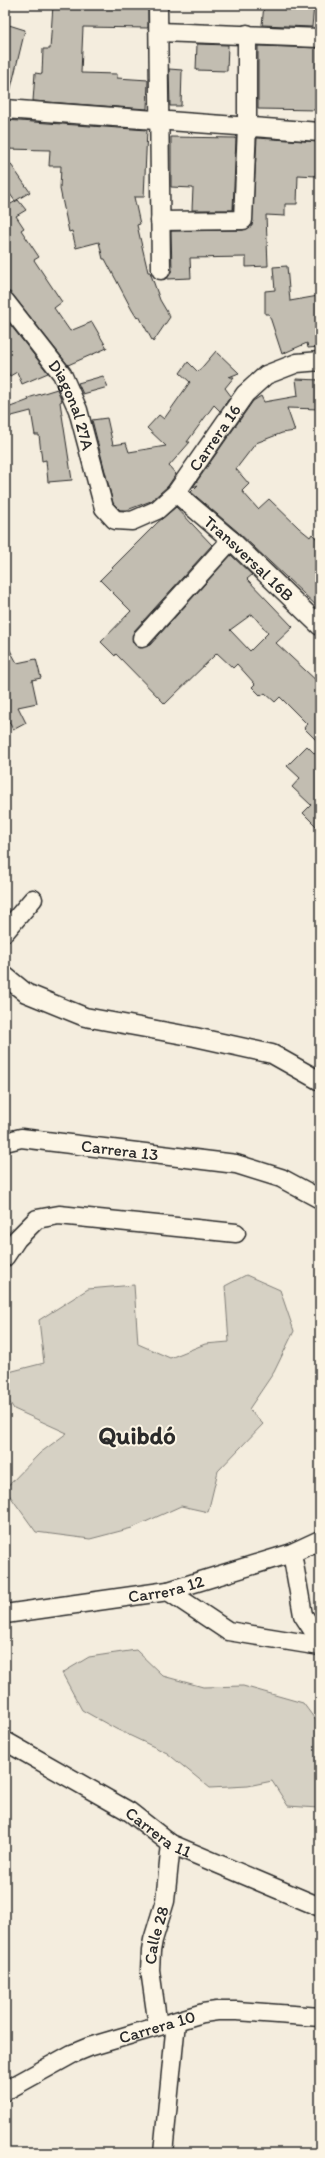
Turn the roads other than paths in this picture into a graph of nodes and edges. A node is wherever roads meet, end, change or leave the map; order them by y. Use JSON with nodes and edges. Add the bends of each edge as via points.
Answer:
{"nodes":[{"id":1,"x":158,"y":5,"type":"edge"},
{"id":2,"x":159,"y":32,"type":"junction"},
{"id":3,"x":247,"y":34,"type":"junction"},
{"id":4,"x":320,"y":38,"type":"edge"},
{"id":5,"x":5,"y":109,"type":"edge"},
{"id":6,"x":158,"y":121,"type":"junction"},
{"id":7,"x":247,"y":127,"type":"junction"},
{"id":8,"x":320,"y":132,"type":"edge"},
{"id":9,"x":160,"y":221,"type":"junction"},
{"id":10,"x":161,"y":270,"type":"dead end"},
{"id":11,"x":5,"y":301,"type":"edge"},
{"id":12,"x":320,"y":361,"type":"edge"},
{"id":13,"x":176,"y":493,"type":"junction"},
{"id":14,"x":115,"y":520,"type":"joint"},
{"id":15,"x":231,"y":540,"type":"junction"},
{"id":16,"x":320,"y":626,"type":"edge"},
{"id":17,"x":142,"y":638,"type":"dead end"},
{"id":18,"x":33,"y":899,"type":"dead end"},
{"id":19,"x":5,"y":932,"type":"edge"},
{"id":20,"x":5,"y":976,"type":"edge"},
{"id":21,"x":320,"y":1081,"type":"edge"},
{"id":22,"x":5,"y":1142,"type":"edge"},
{"id":23,"x":320,"y":1199,"type":"edge"},
{"id":24,"x":236,"y":1233,"type":"dead end"},
{"id":25,"x":5,"y":1257,"type":"edge"},
{"id":26,"x":320,"y":1540,"type":"edge"},
{"id":27,"x":292,"y":1553,"type":"junction"},
{"id":28,"x":168,"y":1591,"type":"junction"},
{"id":29,"x":5,"y":1614,"type":"edge"},
{"id":30,"x":320,"y":1641,"type":"edge"},
{"id":31,"x":320,"y":1646,"type":"edge"},
{"id":32,"x":5,"y":1742,"type":"edge"},
{"id":33,"x":171,"y":1844,"type":"junction"},
{"id":34,"x":320,"y":1907,"type":"edge"},
{"id":35,"x":320,"y":2017,"type":"edge"},
{"id":36,"x":176,"y":2022,"type":"junction"},
{"id":37,"x":158,"y":2026,"type":"junction"},
{"id":38,"x":5,"y":2091,"type":"edge"},
{"id":39,"x":163,"y":2153,"type":"edge"}],
"edges":[{"from":1,"to":2,"type":"street"},
{"from":2,"to":3,"type":"street"},
{"from":2,"to":6,"type":"street"},
{"from":3,"to":4,"type":"street"},
{"from":3,"to":7,"type":"street"},
{"from":5,"to":6,"type":"street"},
{"from":6,"to":7,"type":"street"},
{"from":6,"to":9,"type":"street"},
{"from":7,"to":8,"type":"street"},
{"from":7,"to":9,"type":"street","via":[[243,220]]},
{"from":9,"to":10,"type":"street"},
{"from":11,"to":14,"type":"street","name":"Diagonal 27A","via":[[62,374],[78,410],[104,508]]},
{"from":12,"to":13,"type":"street","name":"Carrera 16","via":[[297,363],[266,376],[245,394]]},
{"from":13,"to":14,"type":"street","name":"Carrera 16","via":[[157,510],[132,521]]},
{"from":13,"to":15,"type":"street","name":"Transversal 16B"},
{"from":15,"to":16,"type":"street","name":"Transversal 16B"},
{"from":15,"to":17,"type":"street"},
{"from":18,"to":19,"type":"street"},
{"from":20,"to":21,"type":"street","via":[[26,993],[85,1017],[272,1054]]},
{"from":22,"to":23,"type":"street","name":"Carrera 13","via":[[21,1138],[236,1164],[281,1178]]},
{"from":24,"to":25,"type":"street","via":[[59,1215],[37,1219],[17,1239]]},
{"from":26,"to":27,"type":"street","name":"Carrera 12"},
{"from":27,"to":28,"type":"street","name":"Carrera 12"},
{"from":27,"to":30,"type":"street","via":[[303,1615]]},
{"from":28,"to":29,"type":"street","name":"Carrera 12"},
{"from":28,"to":31,"type":"street","via":[[228,1631]]},
{"from":32,"to":33,"type":"street","name":"Carrera 11","via":[[130,1812]]},
{"from":33,"to":34,"type":"street","name":"Carrera 11"},
{"from":33,"to":37,"type":"street","name":"Calle 28","via":[[165,1901],[152,1940],[151,1951],[150,1970]]},
{"from":35,"to":36,"type":"street","name":"Carrera 10","via":[[237,2011],[203,2013]]},
{"from":36,"to":37,"type":"street","name":"Carrera 10"},
{"from":36,"to":39,"type":"street"},
{"from":37,"to":38,"type":"street","name":"Carrera 10","via":[[72,2054]]}]}
